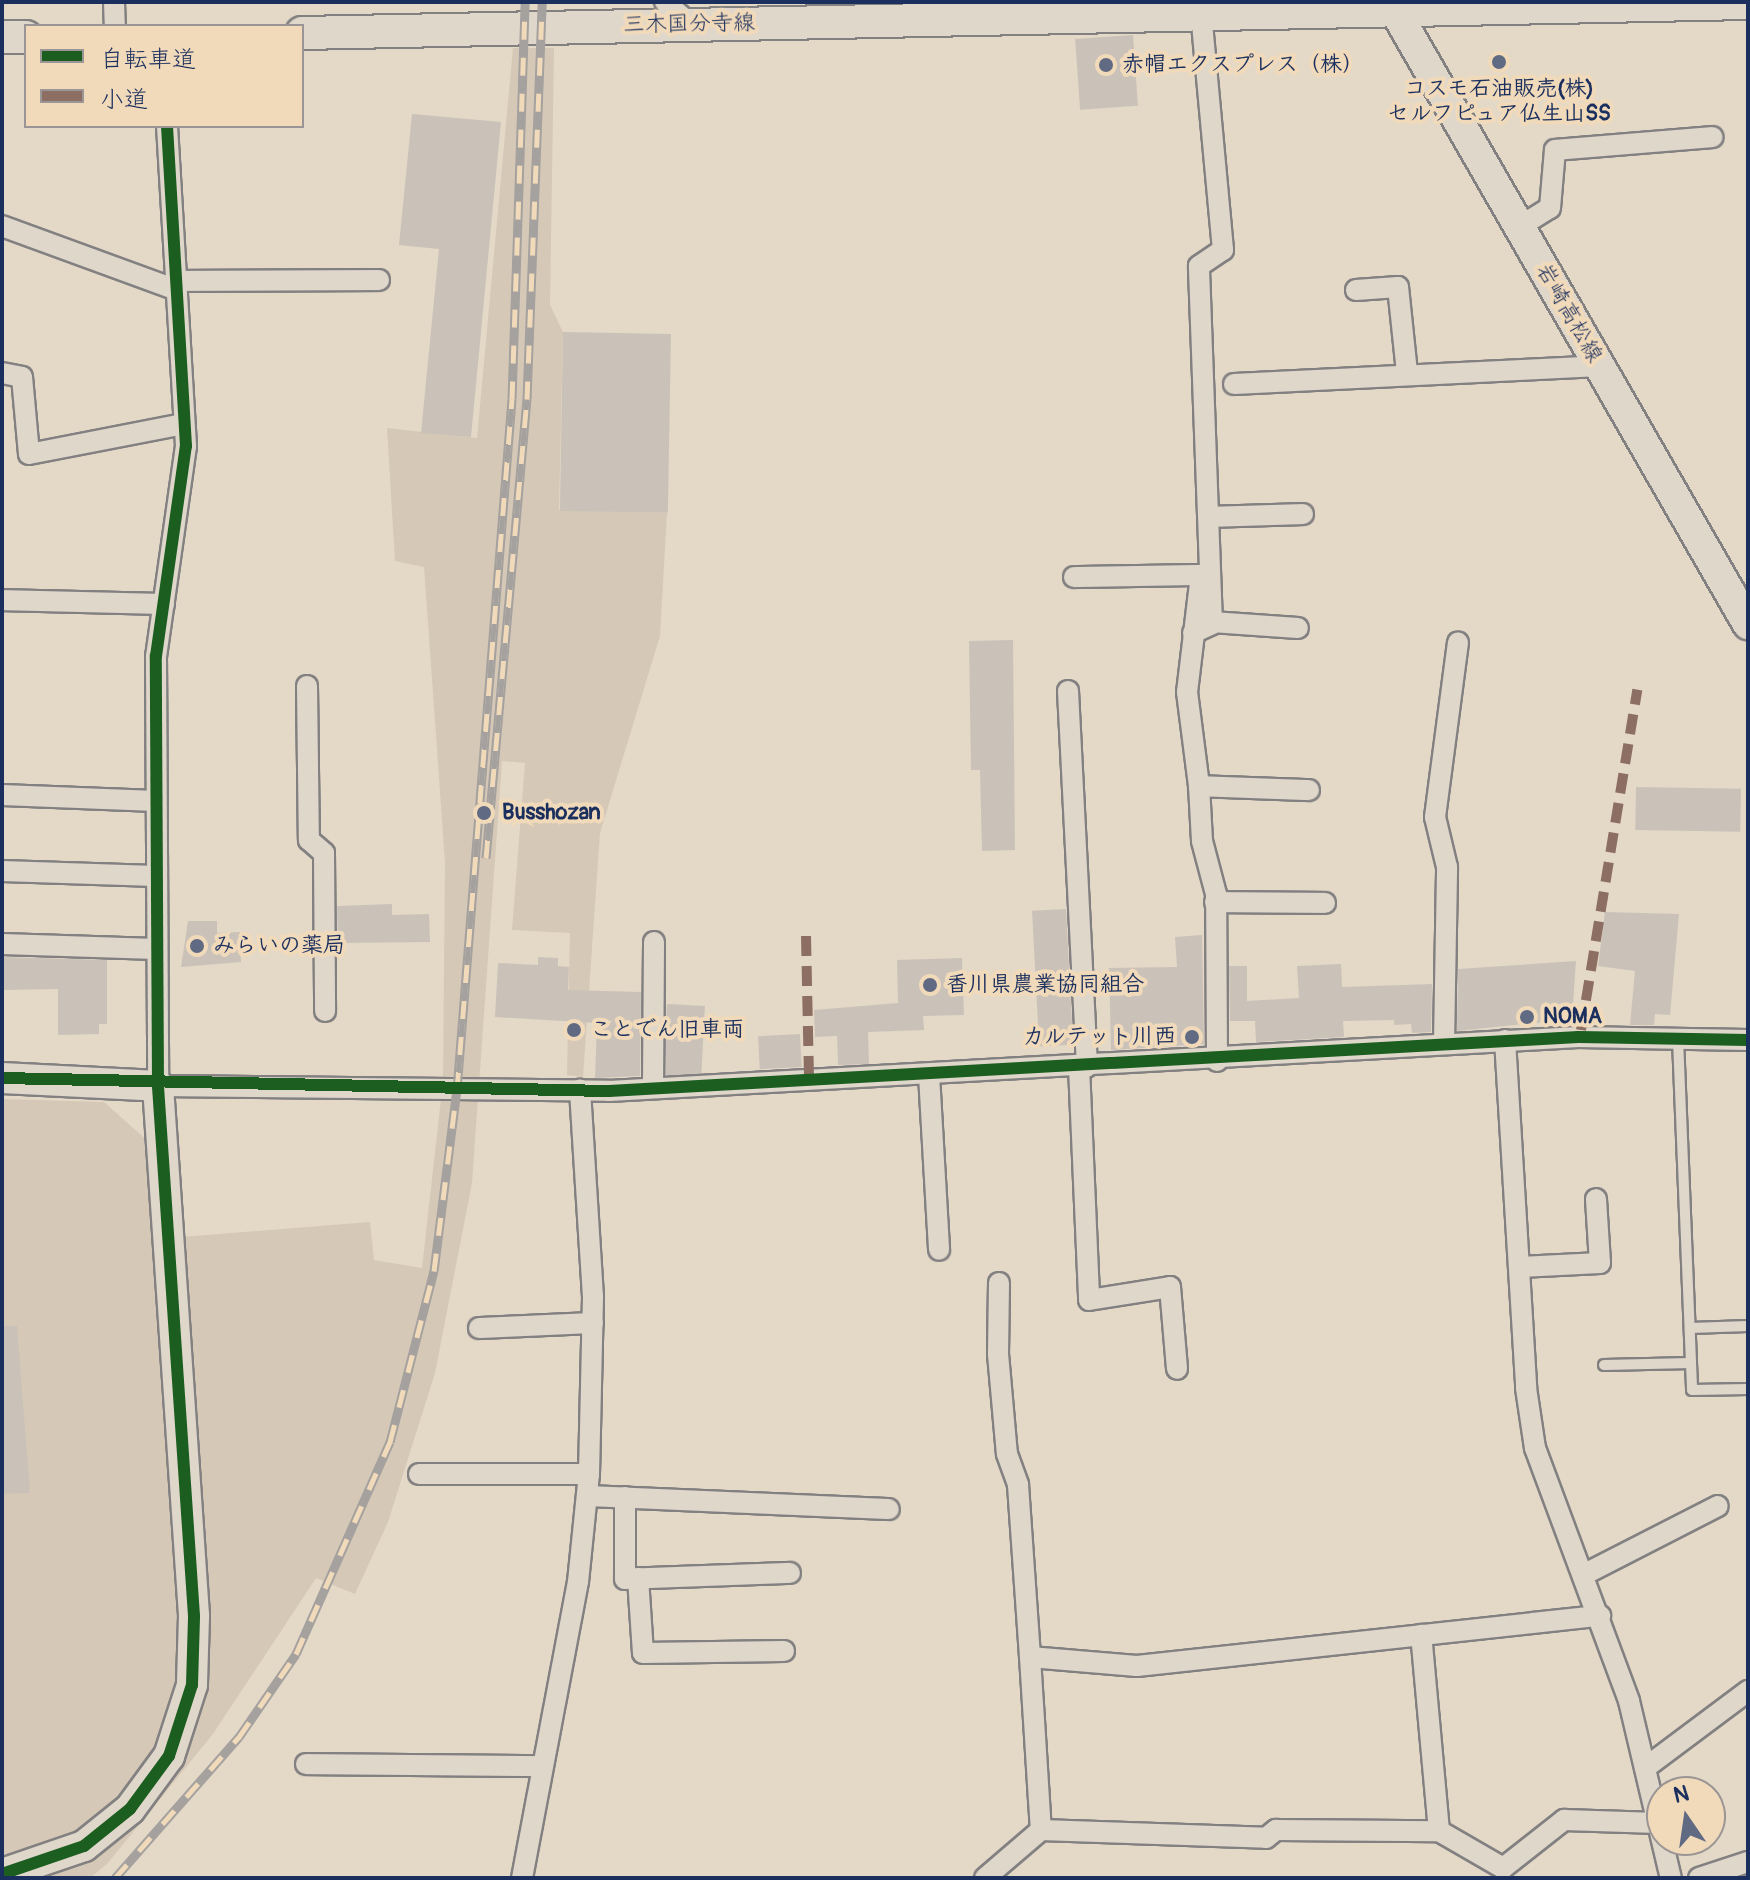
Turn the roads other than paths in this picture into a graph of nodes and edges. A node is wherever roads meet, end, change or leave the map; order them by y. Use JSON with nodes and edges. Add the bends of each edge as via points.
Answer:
{"nodes":[{"id":1,"x":114,"y":2,"type":"edge"},
{"id":2,"x":1748,"y":3,"type":"edge"},
{"id":3,"x":1392,"y":6,"type":"edge"},
{"id":4,"x":677,"y":13,"type":"edge"},
{"id":5,"x":1201,"y":13,"type":"junction"},
{"id":6,"x":115,"y":24,"type":"edge"},
{"id":7,"x":304,"y":33,"type":"edge"},
{"id":8,"x":2,"y":37,"type":"edge"},
{"id":9,"x":24,"y":37,"type":"edge"},
{"id":10,"x":167,"y":128,"type":"edge"},
{"id":11,"x":1712,"y":137,"type":"dead end"},
{"id":12,"x":2,"y":226,"type":"edge"},
{"id":13,"x":1519,"y":227,"type":"junction"},
{"id":14,"x":379,"y":280,"type":"dead end"},
{"id":15,"x":177,"y":286,"type":"junction"},
{"id":16,"x":1356,"y":290,"type":"dead end"},
{"id":17,"x":1600,"y":366,"type":"junction"},
{"id":18,"x":1407,"y":372,"type":"junction"},
{"id":19,"x":2,"y":373,"type":"edge"},
{"id":20,"x":1234,"y":384,"type":"dead end"},
{"id":21,"x":184,"y":424,"type":"junction"},
{"id":22,"x":1303,"y":514,"type":"dead end"},
{"id":23,"x":1209,"y":517,"type":"junction"},
{"id":24,"x":1074,"y":577,"type":"dead end"},
{"id":25,"x":2,"y":600,"type":"edge"},
{"id":26,"x":164,"y":604,"type":"junction"},
{"id":27,"x":1747,"y":620,"type":"edge"},
{"id":28,"x":1212,"y":622,"type":"junction"},
{"id":29,"x":1298,"y":628,"type":"dead end"},
{"id":30,"x":1193,"y":633,"type":"junction"},
{"id":31,"x":1458,"y":643,"type":"dead end"},
{"id":32,"x":307,"y":686,"type":"dead end"},
{"id":33,"x":1068,"y":691,"type":"dead end"},
{"id":34,"x":1199,"y":786,"type":"junction"},
{"id":35,"x":1309,"y":790,"type":"dead end"},
{"id":36,"x":2,"y":795,"type":"edge"},
{"id":37,"x":156,"y":801,"type":"junction"},
{"id":38,"x":2,"y":871,"type":"edge"},
{"id":39,"x":156,"y":876,"type":"junction"},
{"id":40,"x":1215,"y":902,"type":"junction"},
{"id":41,"x":1325,"y":903,"type":"dead end"},
{"id":42,"x":654,"y":942,"type":"dead end"},
{"id":43,"x":2,"y":944,"type":"edge"},
{"id":44,"x":156,"y":949,"type":"junction"},
{"id":45,"x":325,"y":1011,"type":"dead end"},
{"id":46,"x":1678,"y":1039,"type":"junction"},
{"id":47,"x":1505,"y":1040,"type":"junction"},
{"id":48,"x":1748,"y":1040,"type":"edge"},
{"id":49,"x":1444,"y":1044,"type":"junction"},
{"id":50,"x":1217,"y":1061,"type":"junction"},
{"id":51,"x":1083,"y":1067,"type":"junction"},
{"id":52,"x":929,"y":1075,"type":"junction"},
{"id":53,"x":2,"y":1078,"type":"edge"},
{"id":54,"x":158,"y":1086,"type":"junction"},
{"id":55,"x":653,"y":1088,"type":"junction"},
{"id":56,"x":580,"y":1089,"type":"junction"},
{"id":57,"x":1596,"y":1199,"type":"dead end"},
{"id":58,"x":939,"y":1250,"type":"dead end"},
{"id":59,"x":1520,"y":1267,"type":"junction"},
{"id":60,"x":999,"y":1283,"type":"dead end"},
{"id":61,"x":593,"y":1323,"type":"junction"},
{"id":62,"x":1748,"y":1326,"type":"edge"},
{"id":63,"x":479,"y":1328,"type":"dead end"},
{"id":64,"x":1690,"y":1328,"type":"junction"},
{"id":65,"x":1691,"y":1363,"type":"junction"},
{"id":66,"x":1604,"y":1365,"type":"dead end"},
{"id":67,"x":1177,"y":1369,"type":"dead end"},
{"id":68,"x":1748,"y":1389,"type":"edge"},
{"id":69,"x":419,"y":1474,"type":"dead end"},
{"id":70,"x":589,"y":1474,"type":"junction"},
{"id":71,"x":587,"y":1496,"type":"junction"},
{"id":72,"x":625,"y":1497,"type":"junction"},
{"id":73,"x":1718,"y":1506,"type":"dead end"},
{"id":74,"x":889,"y":1509,"type":"dead end"},
{"id":75,"x":790,"y":1573,"type":"dead end"},
{"id":76,"x":1585,"y":1574,"type":"junction"},
{"id":77,"x":638,"y":1578,"type":"junction"},
{"id":78,"x":1600,"y":1616,"type":"junction"},
{"id":79,"x":1421,"y":1635,"type":"junction"},
{"id":80,"x":784,"y":1651,"type":"dead end"},
{"id":81,"x":1030,"y":1657,"type":"junction"},
{"id":82,"x":1748,"y":1691,"type":"edge"},
{"id":83,"x":306,"y":1764,"type":"dead end"},
{"id":84,"x":542,"y":1766,"type":"junction"},
{"id":85,"x":1645,"y":1768,"type":"junction"},
{"id":86,"x":1647,"y":1776,"type":"edge"},
{"id":87,"x":1646,"y":1823,"type":"edge"},
{"id":88,"x":1041,"y":1830,"type":"junction"},
{"id":89,"x":1439,"y":1831,"type":"junction"},
{"id":90,"x":1666,"y":1856,"type":"edge"},
{"id":91,"x":1748,"y":1862,"type":"edge"},
{"id":92,"x":1505,"y":1873,"type":"edge"},
{"id":93,"x":2,"y":1874,"type":"edge"},
{"id":94,"x":522,"y":1878,"type":"edge"},
{"id":95,"x":985,"y":1878,"type":"edge"},
{"id":96,"x":1671,"y":1878,"type":"edge"},
{"id":97,"x":1699,"y":1878,"type":"edge"}],
"edges":[{"from":1,"to":6,"type":"street"},
{"from":2,"to":3,"type":"main road","name":"三木国分寺線"},
{"from":3,"to":5,"type":"main road","name":"三木国分寺線"},
{"from":3,"to":13,"type":"street","name":"岩崎高松線"},
{"from":4,"to":5,"type":"main road","name":"三木国分寺線"},
{"from":4,"to":7,"type":"main road","name":"三木国分寺線"},
{"from":5,"to":23,"type":"street","via":[[1223,250],[1199,266]]},
{"from":8,"to":9,"type":"main road"},
{"from":10,"to":15,"type":"street"},
{"from":11,"to":13,"type":"street","via":[[1555,150],[1550,208]]},
{"from":12,"to":15,"type":"street"},
{"from":13,"to":17,"type":"street","name":"岩崎高松線"},
{"from":14,"to":15,"type":"street"},
{"from":15,"to":21,"type":"street"},
{"from":16,"to":18,"type":"street","via":[[1398,287]]},
{"from":17,"to":18,"type":"street"},
{"from":17,"to":27,"type":"street","name":"岩崎高松線"},
{"from":18,"to":20,"type":"street"},
{"from":19,"to":21,"type":"street","via":[[22,377],[29,454]]},
{"from":21,"to":26,"type":"street"},
{"from":22,"to":23,"type":"street"},
{"from":23,"to":28,"type":"street"},
{"from":24,"to":30,"type":"street","via":[[1201,575]]},
{"from":25,"to":26,"type":"street"},
{"from":26,"to":37,"type":"street","via":[[156,656]]},
{"from":28,"to":29,"type":"street"},
{"from":28,"to":30,"type":"street"},
{"from":30,"to":34,"type":"street","via":[[1187,692]]},
{"from":31,"to":49,"type":"street","via":[[1435,817],[1447,867]]},
{"from":32,"to":45,"type":"street","via":[[309,840],[324,853]]},
{"from":33,"to":51,"type":"street"},
{"from":34,"to":35,"type":"street"},
{"from":34,"to":40,"type":"street"},
{"from":36,"to":37,"type":"street"},
{"from":37,"to":39,"type":"street"},
{"from":38,"to":39,"type":"street"},
{"from":39,"to":44,"type":"street"},
{"from":40,"to":41,"type":"street"},
{"from":40,"to":50,"type":"street"},
{"from":42,"to":55,"type":"street"},
{"from":43,"to":44,"type":"street"},
{"from":44,"to":54,"type":"street"},
{"from":46,"to":47,"type":"street"},
{"from":46,"to":48,"type":"street"},
{"from":46,"to":64,"type":"lane"},
{"from":47,"to":49,"type":"street"},
{"from":47,"to":59,"type":"street"},
{"from":49,"to":50,"type":"street"},
{"from":50,"to":51,"type":"street"},
{"from":51,"to":52,"type":"street"},
{"from":51,"to":67,"type":"street","via":[[1089,1300],[1170,1287]]},
{"from":52,"to":55,"type":"street"},
{"from":52,"to":58,"type":"street"},
{"from":53,"to":54,"type":"street"},
{"from":54,"to":56,"type":"street"},
{"from":54,"to":93,"type":"street","via":[[194,1616],[192,1685],[169,1756],[130,1809],[84,1846]]},
{"from":55,"to":56,"type":"street"},
{"from":56,"to":61,"type":"street"},
{"from":57,"to":59,"type":"street","via":[[1600,1263]]},
{"from":59,"to":76,"type":"street","via":[[1535,1448]]},
{"from":60,"to":81,"type":"street","via":[[998,1354],[1007,1454],[1018,1485]]},
{"from":61,"to":63,"type":"street"},
{"from":61,"to":70,"type":"street"},
{"from":62,"to":64,"type":"lane"},
{"from":64,"to":65,"type":"lane"},
{"from":65,"to":66,"type":"lane"},
{"from":65,"to":68,"type":"lane","via":[[1692,1390]]},
{"from":69,"to":70,"type":"street"},
{"from":70,"to":71,"type":"street"},
{"from":71,"to":72,"type":"street"},
{"from":71,"to":84,"type":"street","via":[[578,1582]]},
{"from":72,"to":74,"type":"street"},
{"from":72,"to":77,"type":"street","via":[[625,1579]]},
{"from":73,"to":76,"type":"street"},
{"from":75,"to":77,"type":"street"},
{"from":76,"to":78,"type":"street"},
{"from":77,"to":80,"type":"street","via":[[643,1653]]},
{"from":78,"to":79,"type":"street"},
{"from":78,"to":85,"type":"street"},
{"from":79,"to":81,"type":"street","via":[[1137,1666]]},
{"from":79,"to":89,"type":"street"},
{"from":81,"to":88,"type":"street"},
{"from":82,"to":85,"type":"street"},
{"from":83,"to":84,"type":"street"},
{"from":84,"to":94,"type":"street"},
{"from":85,"to":86,"type":"street"},
{"from":87,"to":92,"type":"street","via":[[1564,1820]]},
{"from":88,"to":89,"type":"street","via":[[1266,1838],[1276,1830]]},
{"from":88,"to":95,"type":"street"},
{"from":89,"to":92,"type":"street"},
{"from":90,"to":96,"type":"street"},
{"from":91,"to":97,"type":"street"}]}
